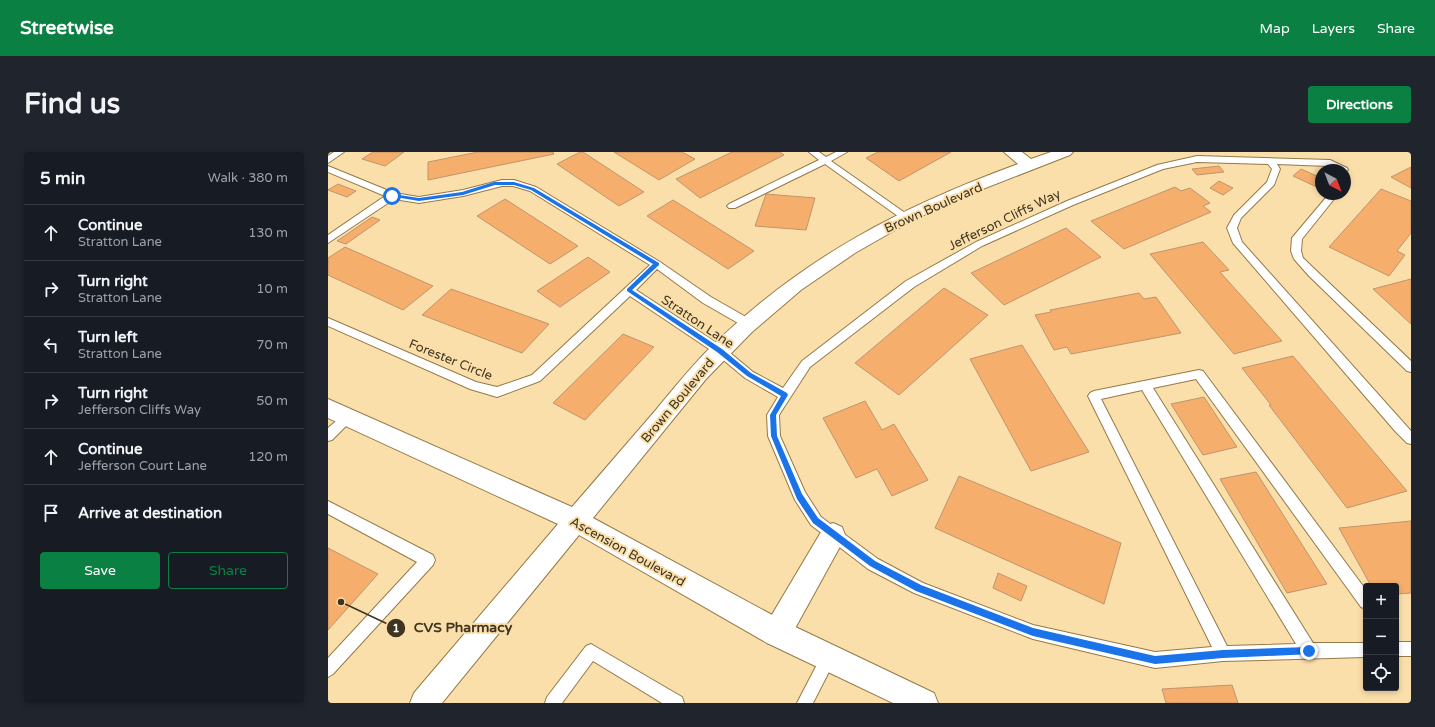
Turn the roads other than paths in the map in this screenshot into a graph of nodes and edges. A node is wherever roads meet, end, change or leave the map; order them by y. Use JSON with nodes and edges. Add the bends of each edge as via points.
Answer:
{"nodes":[{"id":1,"x":340,"y":152,"type":"edge"},
{"id":2,"x":813,"y":152,"type":"edge"},
{"id":3,"x":843,"y":152,"type":"edge"},
{"id":4,"x":1012,"y":152,"type":"edge"},
{"id":5,"x":1065,"y":152,"type":"edge"},
{"id":6,"x":328,"y":160,"type":"edge"},
{"id":7,"x":825,"y":161,"type":"junction"},
{"id":8,"x":1270,"y":161,"type":"junction"},
{"id":9,"x":1332,"y":164,"type":"edge"},
{"id":10,"x":1029,"y":165,"type":"junction"},
{"id":11,"x":328,"y":170,"type":"edge"},
{"id":12,"x":392,"y":196,"type":"junction"},
{"id":13,"x":1329,"y":200,"type":"edge"},
{"id":14,"x":732,"y":206,"type":"dead end"},
{"id":15,"x":905,"y":217,"type":"junction"},
{"id":16,"x":328,"y":240,"type":"edge"},
{"id":17,"x":657,"y":264,"type":"junction"},
{"id":18,"x":628,"y":290,"type":"junction"},
{"id":19,"x":328,"y":322,"type":"edge"},
{"id":20,"x":749,"y":324,"type":"junction"},
{"id":21,"x":720,"y":350,"type":"junction"},
{"id":22,"x":1411,"y":368,"type":"edge"},
{"id":23,"x":1144,"y":385,"type":"junction"},
{"id":24,"x":785,"y":395,"type":"junction"},
{"id":25,"x":338,"y":413,"type":"edge"},
{"id":26,"x":328,"y":436,"type":"edge"},
{"id":27,"x":1411,"y":439,"type":"edge"},
{"id":28,"x":328,"y":507,"type":"edge"},
{"id":29,"x":576,"y":521,"type":"junction"},
{"id":30,"x":833,"y":535,"type":"junction"},
{"id":31,"x":1363,"y":598,"type":"edge"},
{"id":32,"x":777,"y":633,"type":"junction"},
{"id":33,"x":1363,"y":650,"type":"edge"},
{"id":34,"x":1309,"y":651,"type":"junction"},
{"id":35,"x":1223,"y":654,"type":"junction"},
{"id":36,"x":828,"y":658,"type":"junction"},
{"id":37,"x":328,"y":669,"type":"edge"},
{"id":38,"x":424,"y":703,"type":"edge"},
{"id":39,"x":553,"y":703,"type":"edge"},
{"id":40,"x":676,"y":703,"type":"edge"},
{"id":41,"x":805,"y":703,"type":"edge"},
{"id":42,"x":924,"y":703,"type":"edge"}],
"edges":[{"from":1,"to":6,"type":"lane"},
{"from":2,"to":7,"type":"lane"},
{"from":3,"to":7,"type":"lane"},
{"from":4,"to":10,"type":"street"},
{"from":5,"to":10,"type":"street","name":"Brown Boulevard"},
{"from":7,"to":14,"type":"lane"},
{"from":7,"to":15,"type":"lane"},
{"from":8,"to":9,"type":"lane","name":"Jefferson Cliffs Way"},
{"from":8,"to":24,"type":"lane","name":"Jefferson Cliffs Way","via":[[1197,159],[1160,167],[1070,203],[979,244],[910,284],[806,364]]},
{"from":8,"to":27,"type":"lane","via":[[1276,169],[1271,184],[1237,217],[1232,228],[1238,243]]},
{"from":10,"to":15,"type":"street","name":"Brown Boulevard"},
{"from":11,"to":12,"type":"lane","name":"Stratton Lane"},
{"from":12,"to":16,"type":"lane"},
{"from":12,"to":17,"type":"lane","name":"Stratton Lane","via":[[419,200],[463,193],[494,184],[514,183],[533,189]]},
{"from":13,"to":22,"type":"lane","via":[[1297,238],[1296,251],[1299,259]]},
{"from":15,"to":20,"type":"street","name":"Brown Boulevard","via":[[829,261],[783,294]]},
{"from":17,"to":18,"type":"lane"},
{"from":17,"to":20,"type":"lane","name":"Stratton Lane","via":[[708,300]]},
{"from":18,"to":19,"type":"lane","name":"Forester Circle","via":[[536,378],[497,392],[474,386]]},
{"from":18,"to":21,"type":"lane","name":"Stratton Lane"},
{"from":20,"to":21,"type":"street","name":"Brown Boulevard"},
{"from":21,"to":24,"type":"lane","name":"Stratton Lane","via":[[749,375]]},
{"from":21,"to":29,"type":"street","name":"Brown Boulevard"},
{"from":23,"to":31,"type":"lane","via":[[1199,374]]},
{"from":23,"to":34,"type":"lane"},
{"from":23,"to":35,"type":"lane","via":[[1094,396]]},
{"from":24,"to":30,"type":"lane","name":"Jefferson Cliffs Way","via":[[773,415],[774,436],[800,496],[816,521]]},
{"from":25,"to":26,"type":"lane"},
{"from":25,"to":29,"type":"street","name":"Ascension Boulevard"},
{"from":28,"to":37,"type":"lane","via":[[428,560]]},
{"from":29,"to":32,"type":"street","name":"Ascension Boulevard"},
{"from":29,"to":38,"type":"street","name":"Brown Boulevard"},
{"from":30,"to":32,"type":"street"},
{"from":30,"to":35,"type":"lane","name":"Jefferson Cliffs Way","via":[[873,564],[919,588],[1033,632],[1155,660]]},
{"from":32,"to":36,"type":"street","name":"Ascension Boulevard"},
{"from":33,"to":34,"type":"lane","name":"Jefferson Cliffs Way"},
{"from":34,"to":35,"type":"lane","name":"Jefferson Cliffs Way"},
{"from":36,"to":41,"type":"lane"},
{"from":36,"to":42,"type":"street","name":"Ascension Boulevard"},
{"from":39,"to":40,"type":"lane","via":[[591,651]]}]}
